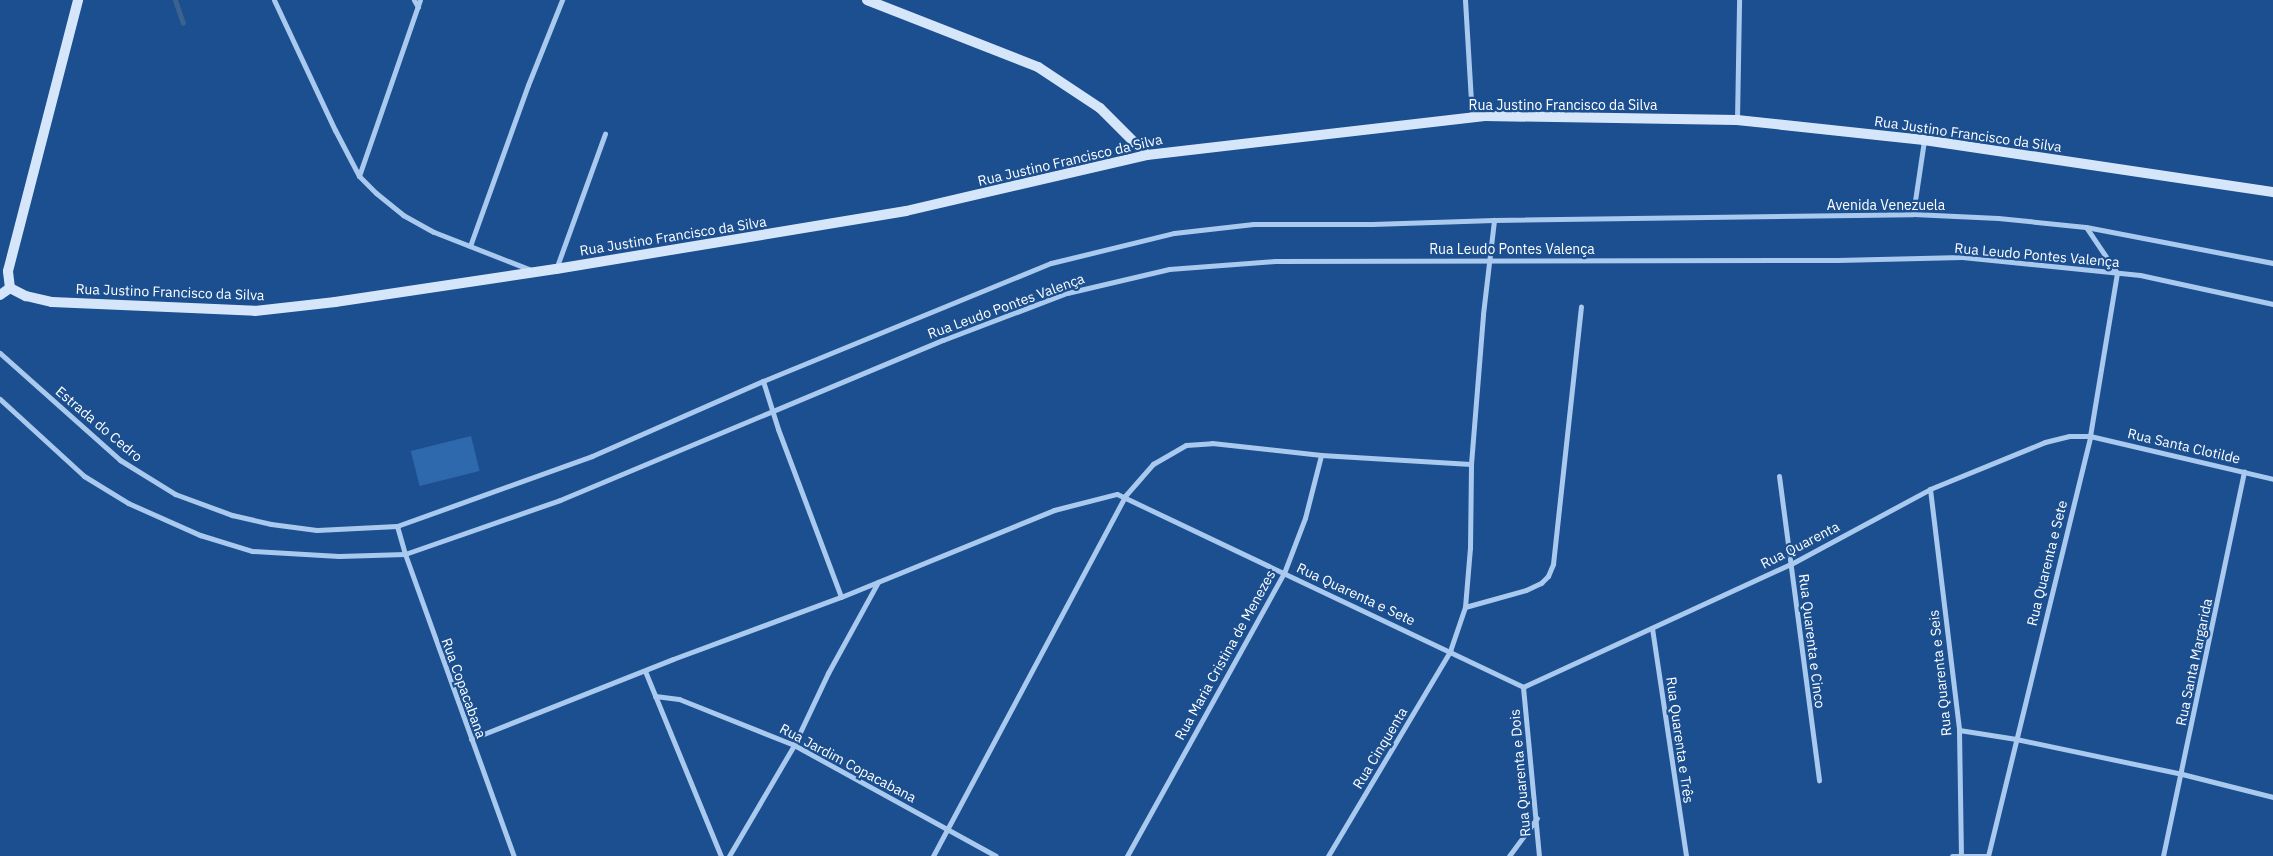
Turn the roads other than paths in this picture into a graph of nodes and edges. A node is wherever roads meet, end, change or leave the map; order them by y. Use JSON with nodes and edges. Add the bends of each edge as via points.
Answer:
{"nodes":[{"id":1,"x":78,"y":0,"type":"edge"},
{"id":2,"x":274,"y":0,"type":"edge"},
{"id":3,"x":414,"y":0,"type":"edge"},
{"id":4,"x":420,"y":0,"type":"edge"},
{"id":5,"x":562,"y":0,"type":"edge"},
{"id":6,"x":867,"y":0,"type":"edge"},
{"id":7,"x":1466,"y":0,"type":"edge"},
{"id":8,"x":1739,"y":0,"type":"edge"},
{"id":9,"x":418,"y":7,"type":"junction"},
{"id":10,"x":1472,"y":117,"type":"junction"},
{"id":11,"x":1737,"y":120,"type":"junction"},
{"id":12,"x":605,"y":134,"type":"dead end"},
{"id":13,"x":1924,"y":140,"type":"junction"},
{"id":14,"x":1146,"y":155,"type":"junction"},
{"id":15,"x":359,"y":176,"type":"junction"},
{"id":16,"x":2273,"y":192,"type":"edge"},
{"id":17,"x":1914,"y":214,"type":"junction"},
{"id":18,"x":1494,"y":220,"type":"junction"},
{"id":19,"x":2086,"y":228,"type":"junction"},
{"id":20,"x":470,"y":246,"type":"junction"},
{"id":21,"x":1490,"y":260,"type":"junction"},
{"id":22,"x":2273,"y":263,"type":"edge"},
{"id":23,"x":556,"y":269,"type":"junction"},
{"id":24,"x":536,"y":272,"type":"junction"},
{"id":25,"x":2117,"y":273,"type":"junction"},
{"id":26,"x":10,"y":288,"type":"junction"},
{"id":27,"x":0,"y":295,"type":"edge"},
{"id":28,"x":2273,"y":304,"type":"edge"},
{"id":29,"x":1581,"y":307,"type":"dead end"},
{"id":30,"x":0,"y":353,"type":"edge"},
{"id":31,"x":763,"y":381,"type":"junction"},
{"id":32,"x":0,"y":399,"type":"edge"},
{"id":33,"x":772,"y":410,"type":"junction"},
{"id":34,"x":2090,"y":436,"type":"junction"},
{"id":35,"x":1321,"y":455,"type":"junction"},
{"id":36,"x":1471,"y":464,"type":"junction"},
{"id":37,"x":2244,"y":471,"type":"junction"},
{"id":38,"x":1779,"y":476,"type":"dead end"},
{"id":39,"x":2273,"y":479,"type":"edge"},
{"id":40,"x":1930,"y":489,"type":"junction"},
{"id":41,"x":1125,"y":496,"type":"junction"},
{"id":42,"x":397,"y":526,"type":"junction"},
{"id":43,"x":405,"y":554,"type":"junction"},
{"id":44,"x":1791,"y":564,"type":"junction"},
{"id":45,"x":1284,"y":573,"type":"junction"},
{"id":46,"x":878,"y":582,"type":"junction"},
{"id":47,"x":841,"y":597,"type":"junction"},
{"id":48,"x":1465,"y":607,"type":"junction"},
{"id":49,"x":1652,"y":628,"type":"junction"},
{"id":50,"x":1450,"y":651,"type":"junction"},
{"id":51,"x":645,"y":671,"type":"junction"},
{"id":52,"x":1524,"y":687,"type":"junction"},
{"id":53,"x":655,"y":696,"type":"junction"},
{"id":54,"x":1959,"y":730,"type":"junction"},
{"id":55,"x":471,"y":739,"type":"junction"},
{"id":56,"x":2016,"y":740,"type":"junction"},
{"id":57,"x":794,"y":745,"type":"junction"},
{"id":58,"x":2182,"y":774,"type":"junction"},
{"id":59,"x":1819,"y":780,"type":"dead end"},
{"id":60,"x":2273,"y":797,"type":"edge"},
{"id":61,"x":1537,"y":817,"type":"junction"},
{"id":62,"x":948,"y":829,"type":"junction"},
{"id":63,"x":1961,"y":855,"type":"edge"},
{"id":64,"x":514,"y":856,"type":"edge"},
{"id":65,"x":721,"y":856,"type":"edge"},
{"id":66,"x":729,"y":856,"type":"edge"},
{"id":67,"x":933,"y":856,"type":"edge"},
{"id":68,"x":996,"y":856,"type":"edge"},
{"id":69,"x":1127,"y":856,"type":"edge"},
{"id":70,"x":1328,"y":856,"type":"edge"},
{"id":71,"x":1510,"y":856,"type":"edge"},
{"id":72,"x":1539,"y":856,"type":"edge"},
{"id":73,"x":1686,"y":856,"type":"edge"},
{"id":74,"x":1952,"y":856,"type":"edge"},
{"id":75,"x":1988,"y":856,"type":"edge"},
{"id":76,"x":2163,"y":856,"type":"edge"}],
"edges":[{"from":1,"to":26,"type":"main road","via":[[8,271]]},
{"from":2,"to":15,"type":"street"},
{"from":3,"to":9,"type":"street"},
{"from":4,"to":9,"type":"street"},
{"from":5,"to":20,"type":"street"},
{"from":6,"to":14,"type":"main road","via":[[1038,67],[1100,108]]},
{"from":7,"to":10,"type":"street"},
{"from":8,"to":11,"type":"street"},
{"from":9,"to":15,"type":"street"},
{"from":10,"to":11,"type":"main road","name":"Rua Justino Francisco da Silva"},
{"from":10,"to":14,"type":"main road","name":"Rua Justino Francisco da Silva"},
{"from":11,"to":13,"type":"main road","name":"Rua Justino Francisco da Silva"},
{"from":12,"to":23,"type":"street"},
{"from":13,"to":16,"type":"main road","name":"Rua Justino Francisco da Silva"},
{"from":13,"to":17,"type":"street"},
{"from":14,"to":23,"type":"main road","name":"Rua Justino Francisco da Silva","via":[[906,211]]},
{"from":15,"to":20,"type":"street","via":[[403,215]]},
{"from":17,"to":18,"type":"street","name":"Avenida Venezuela"},
{"from":17,"to":19,"type":"street","name":"Avenida Venezuela","via":[[1998,218]]},
{"from":18,"to":21,"type":"street","name":"Rua Cinquenta"},
{"from":18,"to":31,"type":"street","via":[[1253,224],[1174,233],[1051,263]]},
{"from":19,"to":22,"type":"street","name":"Avenida Venezuela"},
{"from":19,"to":25,"type":"street"},
{"from":20,"to":24,"type":"street"},
{"from":21,"to":25,"type":"street","name":"Rua Leudo Pontes Valença","via":[[1962,257]]},
{"from":21,"to":33,"type":"street","name":"Rua Leudo Pontes Valença","via":[[1275,261],[1169,268],[1067,293]]},
{"from":21,"to":36,"type":"street","name":"Rua Cinquenta"},
{"from":23,"to":24,"type":"main road","name":"Rua Justino Francisco da Silva"},
{"from":24,"to":26,"type":"main road","name":"Rua Justino Francisco da Silva","via":[[255,311],[52,302],[26,296]]},
{"from":25,"to":28,"type":"street","name":"Rua Leudo Pontes Valença","via":[[2140,275]]},
{"from":25,"to":34,"type":"street","name":"Rua Quarenta e Sete"},
{"from":26,"to":27,"type":"main road"},
{"from":29,"to":48,"type":"street","via":[[1553,564],[1541,583]]},
{"from":30,"to":42,"type":"street","name":"Estrada do Cedro","via":[[120,460],[175,494],[210,509],[271,524],[317,530]]},
{"from":31,"to":33,"type":"street"},
{"from":31,"to":42,"type":"street","via":[[592,456]]},
{"from":32,"to":43,"type":"street","name":"Rua Leudo Pontes Valença","via":[[84,476],[128,503],[200,535],[252,551],[339,556]]},
{"from":33,"to":43,"type":"street","name":"Rua Leudo Pontes Valença","via":[[560,500]]},
{"from":33,"to":47,"type":"street"},
{"from":34,"to":37,"type":"street","name":"Rua Santa Clotilde"},
{"from":34,"to":40,"type":"street","name":"Rua Quarenta","via":[[2068,436],[2045,442]]},
{"from":34,"to":56,"type":"street","name":"Rua Quarenta e Sete"},
{"from":35,"to":36,"type":"street"},
{"from":35,"to":41,"type":"street","via":[[1212,443],[1186,445],[1153,464]]},
{"from":35,"to":45,"type":"street","name":"Rua Maria Cristina de Menezes","via":[[1305,518]]},
{"from":36,"to":48,"type":"street","name":"Rua Cinquenta","via":[[1470,548]]},
{"from":37,"to":39,"type":"street","name":"Rua Santa Clotilde"},
{"from":37,"to":58,"type":"street","name":"Rua Santa Margarida"},
{"from":38,"to":44,"type":"street","name":"Rua Quarenta e Cinco"},
{"from":40,"to":44,"type":"street","name":"Rua Quarenta"},
{"from":40,"to":54,"type":"street","name":"Rua Quarenta e Seis"},
{"from":41,"to":45,"type":"street","name":"Rua Quarenta e Sete"},
{"from":41,"to":46,"type":"street","via":[[1108,494],[1054,510]]},
{"from":41,"to":62,"type":"street","via":[[989,746]]},
{"from":42,"to":43,"type":"street","name":"Rua Copacabana"},
{"from":43,"to":55,"type":"street","name":"Rua Copacabana"},
{"from":44,"to":49,"type":"street","name":"Rua Quarenta"},
{"from":44,"to":59,"type":"street","name":"Rua Quarenta e Cinco"},
{"from":45,"to":50,"type":"street","name":"Rua Quarenta e Sete"},
{"from":45,"to":69,"type":"street","name":"Rua Maria Cristina de Menezes"},
{"from":46,"to":47,"type":"street"},
{"from":46,"to":57,"type":"street","via":[[828,673]]},
{"from":47,"to":51,"type":"street"},
{"from":48,"to":50,"type":"street","name":"Rua Cinquenta"},
{"from":49,"to":52,"type":"street","name":"Rua Quarenta"},
{"from":49,"to":73,"type":"street","name":"Rua Quarenta e Três"},
{"from":50,"to":52,"type":"street","name":"Rua Quarenta e Sete"},
{"from":50,"to":70,"type":"street","name":"Rua Cinquenta"},
{"from":51,"to":53,"type":"street"},
{"from":51,"to":55,"type":"street"},
{"from":52,"to":61,"type":"street","name":"Rua Quarenta e Dois"},
{"from":53,"to":57,"type":"street","name":"Rua Jardim Copacabana","via":[[679,699]]},
{"from":53,"to":65,"type":"street"},
{"from":54,"to":56,"type":"street"},
{"from":54,"to":63,"type":"street","name":"Rua Quarenta e Seis"},
{"from":55,"to":64,"type":"street","name":"Rua Copacabana"},
{"from":56,"to":58,"type":"street"},
{"from":56,"to":75,"type":"street","name":"Rua Quarenta e Sete"},
{"from":57,"to":62,"type":"street","name":"Rua Jardim Copacabana"},
{"from":57,"to":66,"type":"street"},
{"from":58,"to":60,"type":"street"},
{"from":58,"to":76,"type":"street","name":"Rua Santa Margarida"},
{"from":61,"to":71,"type":"street"},
{"from":61,"to":72,"type":"street","name":"Rua Quarenta e Dois"},
{"from":62,"to":67,"type":"street"},
{"from":62,"to":68,"type":"street","name":"Rua Jardim Copacabana"},
{"from":63,"to":74,"type":"street"},
{"from":63,"to":75,"type":"street"}]}
